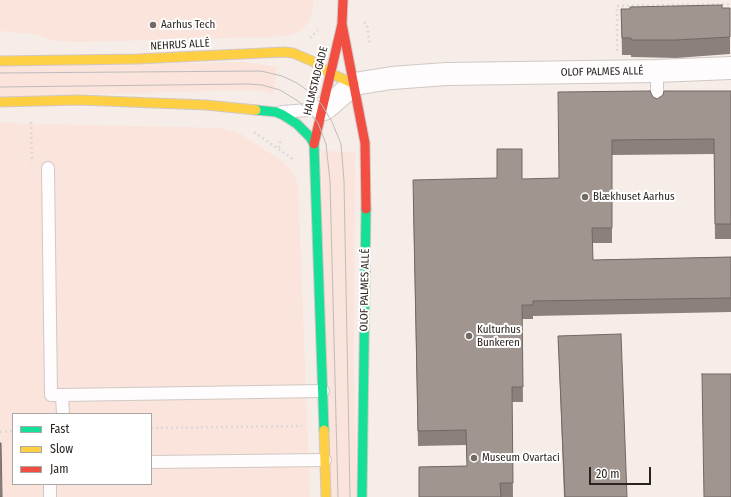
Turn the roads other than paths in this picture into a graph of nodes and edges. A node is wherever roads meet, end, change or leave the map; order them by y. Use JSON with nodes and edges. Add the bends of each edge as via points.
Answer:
{"nodes":[{"id":1,"x":343,"y":0,"type":"edge"},
{"id":2,"x":342,"y":24,"type":"junction"},
{"id":3,"x":0,"y":61,"type":"edge"},
{"id":4,"x":731,"y":68,"type":"edge"},
{"id":5,"x":657,"y":71,"type":"junction"},
{"id":6,"x":330,"y":73,"type":"junction"},
{"id":7,"x":354,"y":84,"type":"junction"},
{"id":8,"x":0,"y":102,"type":"edge"},
{"id":9,"x":657,"y":106,"type":"edge"},
{"id":10,"x":321,"y":109,"type":"junction"},
{"id":11,"x":276,"y":112,"type":"junction"},
{"id":12,"x":314,"y":144,"type":"junction"},
{"id":13,"x":48,"y":168,"type":"road end"},
{"id":14,"x":323,"y":391,"type":"junction"},
{"id":15,"x":62,"y":395,"type":"junction"},
{"id":16,"x":63,"y":413,"type":"edge"},
{"id":17,"x":325,"y":460,"type":"junction"},
{"id":18,"x":152,"y":462,"type":"edge"},
{"id":19,"x":50,"y":485,"type":"edge"},
{"id":20,"x":50,"y":497,"type":"edge"},
{"id":21,"x":326,"y":497,"type":"edge"},
{"id":22,"x":362,"y":497,"type":"edge"}],
"edges":[{"from":1,"to":2,"type":"street","name":"HALMSTADGADE"},
{"from":2,"to":6,"type":"street","name":"HALMSTADGADE"},
{"from":2,"to":7,"type":"street","name":"HALMSTADGADE"},
{"from":3,"to":6,"type":"street","name":"NEHRUS ALLÉ","via":[[137,59],[284,52],[303,57]]},
{"from":4,"to":5,"type":"street","name":"OLOF PALMES ALLÉ"},
{"from":5,"to":7,"type":"street","name":"OLOF PALMES ALLÉ","via":[[446,74]]},
{"from":5,"to":9,"type":"lane"},
{"from":6,"to":7,"type":"street","name":"NEHRUS ALLÉ"},
{"from":6,"to":10,"type":"street","name":"HALMSTADGADE"},
{"from":7,"to":10,"type":"street","via":[[325,109]]},
{"from":7,"to":22,"type":"street","name":"OLOF PALMES ALLÉ","via":[[365,144],[366,166]]},
{"from":8,"to":11,"type":"street","via":[[79,100],[206,105]]},
{"from":10,"to":11,"type":"lane"},
{"from":10,"to":12,"type":"street","name":"HALMSTADGADE"},
{"from":11,"to":12,"type":"street","via":[[298,124]]},
{"from":12,"to":14,"type":"street"},
{"from":13,"to":15,"type":"lane","via":[[51,395]]},
{"from":14,"to":15,"type":"lane"},
{"from":14,"to":17,"type":"street"},
{"from":15,"to":16,"type":"lane"},
{"from":17,"to":18,"type":"lane"},
{"from":17,"to":21,"type":"street"},
{"from":19,"to":20,"type":"lane"}]}
